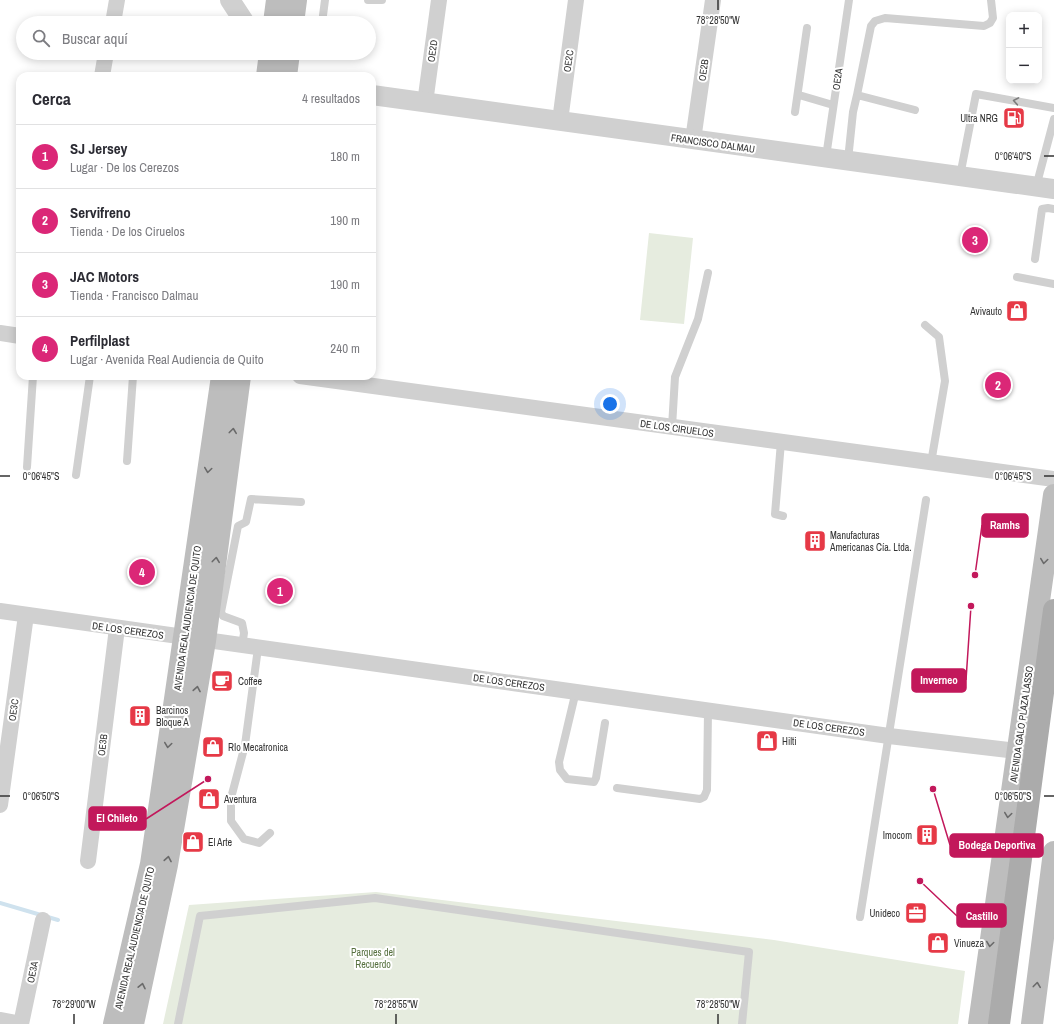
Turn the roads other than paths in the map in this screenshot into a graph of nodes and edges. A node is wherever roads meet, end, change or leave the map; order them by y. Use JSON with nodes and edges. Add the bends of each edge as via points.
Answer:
{"nodes":[{"id":1,"x":117,"y":0,"type":"edge"},
{"id":2,"x":230,"y":0,"type":"edge"},
{"id":3,"x":325,"y":0,"type":"edge"},
{"id":4,"x":368,"y":0,"type":"edge"},
{"id":5,"x":382,"y":0,"type":"edge"},
{"id":6,"x":439,"y":0,"type":"edge"},
{"id":7,"x":576,"y":0,"type":"edge"},
{"id":8,"x":713,"y":0,"type":"edge"},
{"id":9,"x":849,"y":0,"type":"edge"},
{"id":10,"x":991,"y":0,"type":"edge"},
{"id":11,"x":293,"y":6,"type":"edge"},
{"id":12,"x":114,"y":16,"type":"edge"},
{"id":13,"x":240,"y":16,"type":"edge"},
{"id":14,"x":282,"y":16,"type":"edge"},
{"id":15,"x":323,"y":16,"type":"edge"},
{"id":16,"x":807,"y":28,"type":"dead end"},
{"id":17,"x":105,"y":60,"type":"edge"},
{"id":18,"x":273,"y":62,"type":"edge"},
{"id":19,"x":103,"y":72,"type":"edge"},
{"id":20,"x":282,"y":72,"type":"edge"},
{"id":21,"x":799,"y":95,"type":"junction"},
{"id":22,"x":857,"y":95,"type":"junction"},
{"id":23,"x":376,"y":96,"type":"edge"},
{"id":24,"x":425,"y":102,"type":"junction"},
{"id":25,"x":833,"y":105,"type":"junction"},
{"id":26,"x":1054,"y":108,"type":"edge"},
{"id":27,"x":915,"y":110,"type":"dead end"},
{"id":28,"x":795,"y":112,"type":"dead end"},
{"id":29,"x":1054,"y":118,"type":"edge"},
{"id":30,"x":560,"y":121,"type":"junction"},
{"id":31,"x":693,"y":140,"type":"junction"},
{"id":32,"x":826,"y":158,"type":"junction"},
{"id":33,"x":848,"y":161,"type":"junction"},
{"id":34,"x":960,"y":176,"type":"junction"},
{"id":35,"x":1045,"y":188,"type":"edge"},
{"id":36,"x":1054,"y":209,"type":"edge"},
{"id":37,"x":1035,"y":259,"type":"dead end"},
{"id":38,"x":708,"y":273,"type":"dead end"},
{"id":39,"x":1017,"y":277,"type":"dead end"},
{"id":40,"x":1054,"y":284,"type":"edge"},
{"id":41,"x":925,"y":325,"type":"dead end"},
{"id":42,"x":0,"y":333,"type":"edge"},
{"id":43,"x":16,"y":335,"type":"edge"},
{"id":44,"x":34,"y":380,"type":"edge"},
{"id":45,"x":89,"y":380,"type":"edge"},
{"id":46,"x":133,"y":380,"type":"edge"},
{"id":47,"x":222,"y":380,"type":"edge"},
{"id":48,"x":239,"y":380,"type":"edge"},
{"id":49,"x":329,"y":380,"type":"edge"},
{"id":50,"x":672,"y":427,"type":"junction"},
{"id":51,"x":781,"y":442,"type":"junction"},
{"id":52,"x":127,"y":461,"type":"dead end"},
{"id":53,"x":931,"y":463,"type":"junction"},
{"id":54,"x":27,"y":467,"type":"dead end"},
{"id":55,"x":76,"y":476,"type":"dead end"},
{"id":56,"x":1054,"y":479,"type":"edge"},
{"id":57,"x":1054,"y":495,"type":"edge"},
{"id":58,"x":926,"y":500,"type":"dead end"},
{"id":59,"x":301,"y":502,"type":"dead end"},
{"id":60,"x":783,"y":516,"type":"dead end"},
{"id":61,"x":1054,"y":610,"type":"edge"},
{"id":62,"x":0,"y":611,"type":"edge"},
{"id":63,"x":26,"y":615,"type":"junction"},
{"id":64,"x":117,"y":628,"type":"junction"},
{"id":65,"x":195,"y":639,"type":"junction"},
{"id":66,"x":242,"y":646,"type":"junction"},
{"id":67,"x":258,"y":648,"type":"junction"},
{"id":68,"x":576,"y":691,"type":"junction"},
{"id":69,"x":1054,"y":692,"type":"edge"},
{"id":70,"x":708,"y":710,"type":"junction"},
{"id":71,"x":605,"y":723,"type":"dead end"},
{"id":72,"x":889,"y":736,"type":"junction"},
{"id":73,"x":1017,"y":752,"type":"junction"},
{"id":74,"x":616,"y":788,"type":"dead end"},
{"id":75,"x":0,"y":804,"type":"edge"},
{"id":76,"x":270,"y":834,"type":"dead end"},
{"id":77,"x":1054,"y":852,"type":"edge"},
{"id":78,"x":88,"y":861,"type":"dead end"},
{"id":79,"x":860,"y":917,"type":"dead end"},
{"id":80,"x":43,"y":920,"type":"dead end"},
{"id":81,"x":0,"y":1018,"type":"edge"},
{"id":82,"x":21,"y":1023,"type":"edge"},
{"id":83,"x":114,"y":1024,"type":"edge"},
{"id":84,"x":133,"y":1024,"type":"edge"},
{"id":85,"x":178,"y":1024,"type":"edge"},
{"id":86,"x":742,"y":1024,"type":"edge"},
{"id":87,"x":979,"y":1024,"type":"edge"},
{"id":88,"x":999,"y":1024,"type":"edge"},
{"id":89,"x":1012,"y":1024,"type":"edge"},
{"id":90,"x":1032,"y":1024,"type":"edge"}],
"edges":[{"from":1,"to":12,"type":"street"},
{"from":2,"to":13,"type":"street"},
{"from":3,"to":15,"type":"lane"},
{"from":4,"to":5,"type":"lane"},
{"from":6,"to":24,"type":"street","name":"OE2D"},
{"from":7,"to":30,"type":"street","name":"OE2C"},
{"from":8,"to":31,"type":"street","name":"OE2B"},
{"from":9,"to":25,"type":"lane","name":"OE2A"},
{"from":10,"to":22,"type":"lane","via":[[993,18],[984,26],[885,18],[875,21],[871,26]]},
{"from":11,"to":14,"type":"main road"},
{"from":16,"to":21,"type":"lane"},
{"from":17,"to":19,"type":"street"},
{"from":18,"to":20,"type":"main road"},
{"from":21,"to":25,"type":"lane"},
{"from":21,"to":28,"type":"lane"},
{"from":22,"to":27,"type":"lane"},
{"from":22,"to":33,"type":"lane"},
{"from":23,"to":24,"type":"street","name":"FRANCISCO DALMAU"},
{"from":24,"to":30,"type":"street","name":"FRANCISCO DALMAU"},
{"from":25,"to":32,"type":"lane","name":"OE2A"},
{"from":26,"to":34,"type":"lane","one_way":true,"via":[[976,94]]},
{"from":29,"to":35,"type":"lane"},
{"from":30,"to":31,"type":"street","name":"FRANCISCO DALMAU"},
{"from":31,"to":32,"type":"street","name":"FRANCISCO DALMAU"},
{"from":32,"to":33,"type":"street","name":"FRANCISCO DALMAU"},
{"from":33,"to":34,"type":"street","name":"FRANCISCO DALMAU"},
{"from":34,"to":35,"type":"street","name":"FRANCISCO DALMAU"},
{"from":36,"to":37,"type":"lane","via":[[1042,209]]},
{"from":38,"to":50,"type":"lane","via":[[698,319],[675,377]]},
{"from":39,"to":40,"type":"lane"},
{"from":41,"to":53,"type":"lane","via":[[939,337],[945,381]]},
{"from":42,"to":43,"type":"street"},
{"from":44,"to":54,"type":"lane"},
{"from":45,"to":55,"type":"lane"},
{"from":46,"to":52,"type":"lane"},
{"from":47,"to":65,"type":"main road","name":"AVENIDA REAL AUDIENCIA DE QUITO","one_way":true},
{"from":65,"to":48,"type":"main road","name":"AVENIDA REAL AUDIENCIA DE QUITO","one_way":true},
{"from":49,"to":50,"type":"street","name":"DE LOS CIRUELOS"},
{"from":50,"to":51,"type":"street","name":"DE LOS CIRUELOS"},
{"from":51,"to":53,"type":"street","name":"DE LOS CIRUELOS"},
{"from":51,"to":60,"type":"lane","via":[[775,514]]},
{"from":53,"to":56,"type":"street","name":"DE LOS CIRUELOS"},
{"from":57,"to":73,"type":"main road","name":"AVENIDA GALO PLAZA LASSO","one_way":true},
{"from":58,"to":72,"type":"lane"},
{"from":59,"to":66,"type":"lane","via":[[251,498],[246,522],[238,526],[221,612],[223,616],[242,623]]},
{"from":61,"to":88,"type":"main road","name":"AVENIDA GALO PLAZA LASSO"},
{"from":62,"to":63,"type":"street","name":"DE LOS CEREZOS"},
{"from":63,"to":64,"type":"street","name":"DE LOS CEREZOS"},
{"from":63,"to":75,"type":"street","name":"OE3C"},
{"from":64,"to":65,"type":"street","name":"DE LOS CEREZOS"},
{"from":64,"to":78,"type":"street","name":"OE3B"},
{"from":65,"to":66,"type":"street","name":"DE LOS CEREZOS"},
{"from":65,"to":83,"type":"main road","name":"AVENIDA REAL AUDIENCIA DE QUITO","one_way":true,"via":[[151,864]]},
{"from":84,"to":65,"type":"main road","name":"AVENIDA REAL AUDIENCIA DE QUITO","one_way":true,"via":[[167,865]]},
{"from":66,"to":67,"type":"street","name":"DE LOS CEREZOS"},
{"from":67,"to":68,"type":"street","name":"DE LOS CEREZOS"},
{"from":67,"to":76,"type":"lane","via":[[245,744],[231,798],[231,821],[244,839],[259,843]]},
{"from":68,"to":70,"type":"street","name":"DE LOS CEREZOS"},
{"from":68,"to":71,"type":"lane","via":[[559,762],[560,770],[567,779],[594,782]]},
{"from":69,"to":89,"type":"main road"},
{"from":70,"to":72,"type":"street","name":"DE LOS CEREZOS"},
{"from":70,"to":74,"type":"lane","via":[[707,790],[704,797],[700,799]]},
{"from":72,"to":73,"type":"street","name":"DE LOS CEREZOS"},
{"from":72,"to":79,"type":"lane"},
{"from":73,"to":87,"type":"main road","name":"AVENIDA GALO PLAZA LASSO","one_way":true},
{"from":90,"to":77,"type":"main road","one_way":true},
{"from":80,"to":82,"type":"street","name":"OE3A"},
{"from":81,"to":82,"type":"street"},
{"from":85,"to":86,"type":"lane","via":[[200,916],[375,898],[749,952]]}]}
